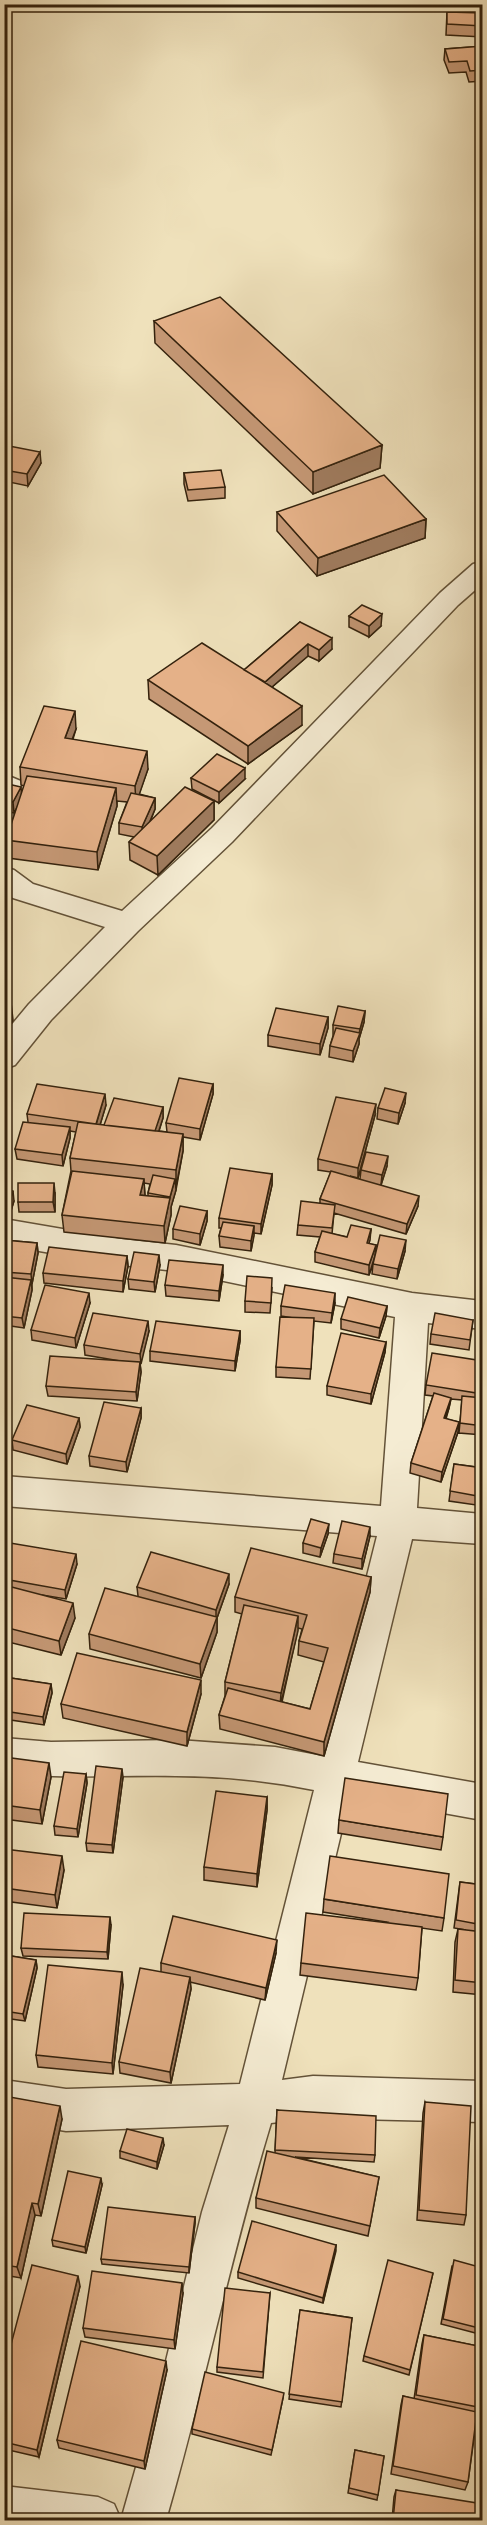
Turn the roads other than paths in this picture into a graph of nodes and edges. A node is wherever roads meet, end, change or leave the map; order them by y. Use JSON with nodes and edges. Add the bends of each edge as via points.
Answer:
{"nodes":[{"id":1,"x":483,"y":570,"type":"edge"},
{"id":2,"x":4,"y":784,"type":"edge"},
{"id":3,"x":4,"y":843,"type":"edge"},
{"id":4,"x":4,"y":877,"type":"edge"},
{"id":5,"x":127,"y":923,"type":"junction"},
{"id":6,"x":4,"y":1007,"type":"edge"},
{"id":7,"x":40,"y":1012,"type":"junction"},
{"id":8,"x":4,"y":1057,"type":"edge"},
{"id":9,"x":4,"y":1232,"type":"edge"},
{"id":10,"x":412,"y":1307,"type":"junction"},
{"id":11,"x":483,"y":1315,"type":"edge"},
{"id":12,"x":4,"y":1491,"type":"edge"},
{"id":13,"x":398,"y":1522,"type":"junction"},
{"id":14,"x":483,"y":1529,"type":"edge"},
{"id":15,"x":4,"y":1755,"type":"edge"},
{"id":16,"x":336,"y":1775,"type":"junction"},
{"id":17,"x":483,"y":1802,"type":"edge"},
{"id":18,"x":4,"y":2100,"type":"edge"},
{"id":19,"x":483,"y":2102,"type":"edge"},
{"id":20,"x":256,"y":2104,"type":"junction"},
{"id":21,"x":4,"y":2508,"type":"edge"},
{"id":22,"x":98,"y":2520,"type":"edge"},
{"id":23,"x":144,"y":2520,"type":"edge"}],
"edges":[{"from":1,"to":5,"type":"street","via":[[449,599],[222,835]]},
{"from":2,"to":3,"type":"street","via":[[25,794],[15,827]]},
{"from":4,"to":5,"type":"street","via":[[23,891]]},
{"from":5,"to":7,"type":"street"},
{"from":6,"to":7,"type":"street"},
{"from":7,"to":8,"type":"street"},
{"from":9,"to":10,"type":"street","via":[[176,1258]]},
{"from":10,"to":11,"type":"street"},
{"from":10,"to":13,"type":"street"},
{"from":12,"to":13,"type":"street"},
{"from":13,"to":14,"type":"street"},
{"from":13,"to":16,"type":"street"},
{"from":15,"to":16,"type":"street","via":[[51,1760],[178,1758]]},
{"from":16,"to":17,"type":"street"},
{"from":16,"to":20,"type":"street"},
{"from":18,"to":20,"type":"street","via":[[66,2110]]},
{"from":19,"to":20,"type":"street","via":[[312,2097]]},
{"from":20,"to":23,"type":"street","via":[[223,2212],[187,2365]]},
{"from":21,"to":22,"type":"street"}]}
